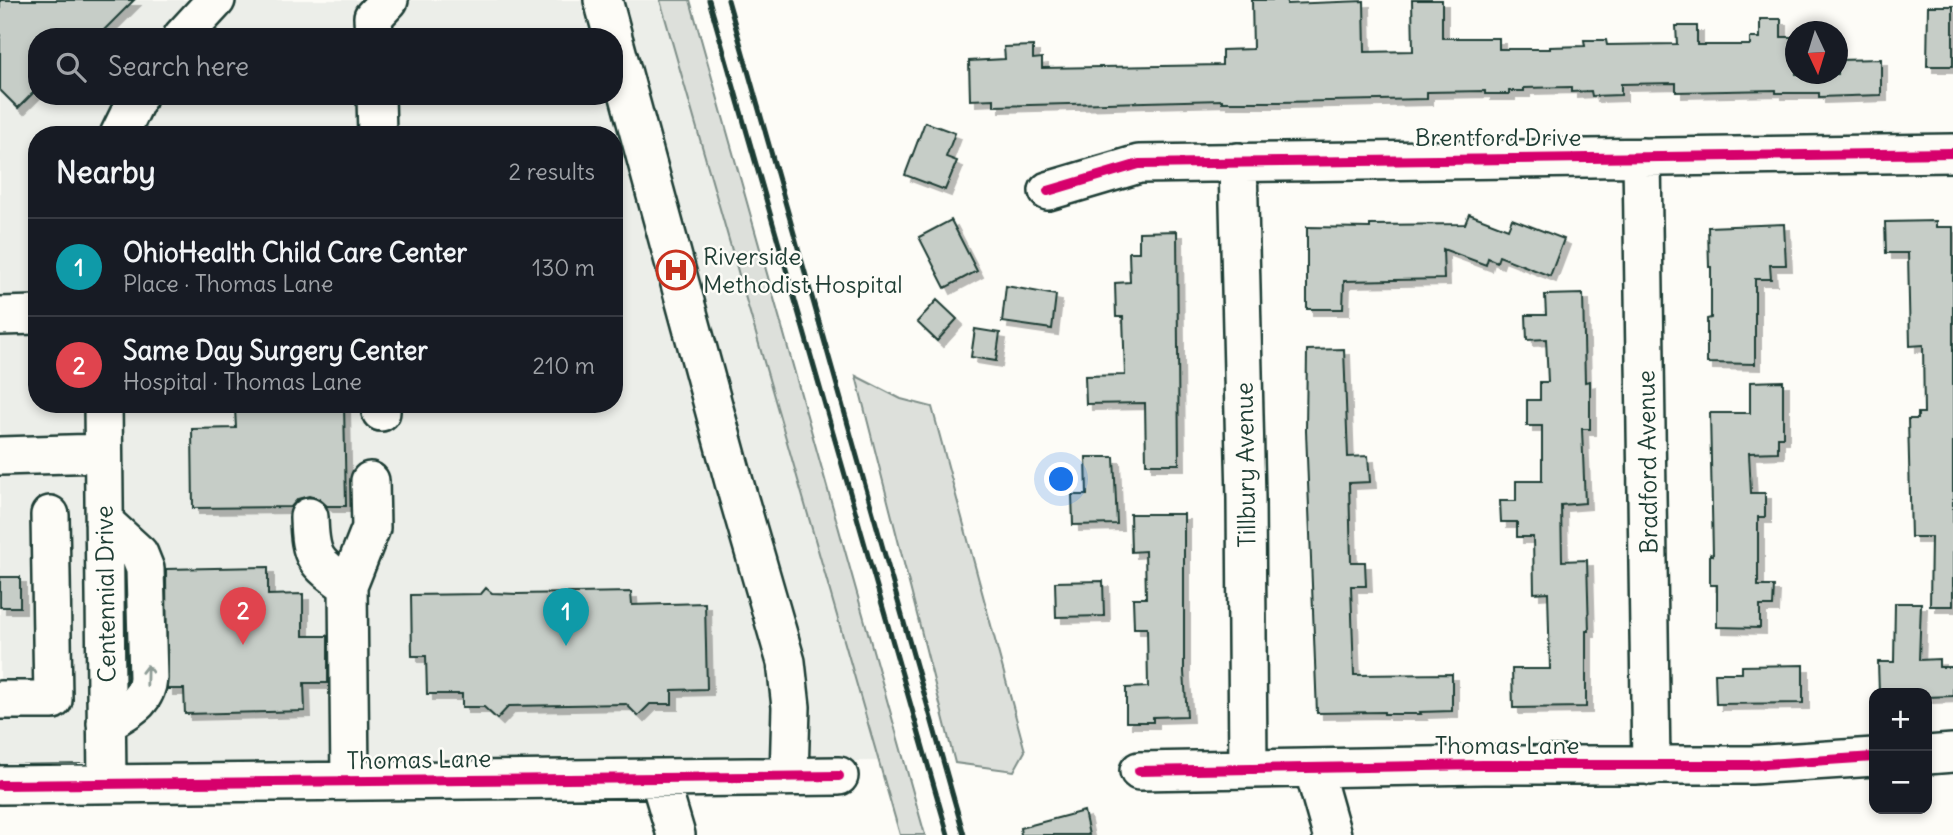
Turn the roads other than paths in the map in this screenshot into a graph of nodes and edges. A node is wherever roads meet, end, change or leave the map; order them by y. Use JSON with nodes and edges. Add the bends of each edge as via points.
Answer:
{"nodes":[{"id":1,"x":216,"y":0,"type":"edge"},
{"id":2,"x":389,"y":0,"type":"edge"},
{"id":3,"x":603,"y":0,"type":"edge"},
{"id":4,"x":190,"y":28,"type":"edge"},
{"id":5,"x":374,"y":28,"type":"edge"},
{"id":6,"x":611,"y":28,"type":"edge"},
{"id":7,"x":623,"y":72,"type":"edge"},
{"id":8,"x":134,"y":105,"type":"edge"},
{"id":9,"x":376,"y":105,"type":"edge"},
{"id":10,"x":123,"y":126,"type":"edge"},
{"id":11,"x":377,"y":126,"type":"edge"},
{"id":12,"x":1953,"y":153,"type":"edge"},
{"id":13,"x":1642,"y":157,"type":"junction"},
{"id":14,"x":1238,"y":162,"type":"junction"},
{"id":15,"x":1048,"y":191,"type":"dead end"},
{"id":16,"x":28,"y":315,"type":"edge"},
{"id":17,"x":0,"y":316,"type":"edge"},
{"id":18,"x":103,"y":413,"type":"edge"},
{"id":19,"x":103,"y":453,"type":"junction"},
{"id":20,"x":0,"y":456,"type":"edge"},
{"id":21,"x":370,"y":481,"type":"dead end"},
{"id":22,"x":50,"y":515,"type":"dead end"},
{"id":23,"x":309,"y":517,"type":"dead end"},
{"id":24,"x":348,"y":586,"type":"junction"},
{"id":25,"x":0,"y":700,"type":"edge"},
{"id":26,"x":1953,"y":753,"type":"edge"},
{"id":27,"x":1932,"y":755,"type":"edge"},
{"id":28,"x":1869,"y":757,"type":"edge"},
{"id":29,"x":1651,"y":766,"type":"junction"},
{"id":30,"x":1313,"y":768,"type":"junction"},
{"id":31,"x":1248,"y":769,"type":"junction"},
{"id":32,"x":1139,"y":771,"type":"dead end"},
{"id":33,"x":789,"y":776,"type":"junction"},
{"id":34,"x":839,"y":776,"type":"dead end"},
{"id":35,"x":659,"y":778,"type":"junction"},
{"id":36,"x":350,"y":781,"type":"junction"},
{"id":37,"x":107,"y":784,"type":"junction"},
{"id":38,"x":0,"y":785,"type":"edge"},
{"id":39,"x":676,"y":835,"type":"edge"},
{"id":40,"x":1332,"y":835,"type":"edge"}],
"edges":[{"from":1,"to":4,"type":"street"},
{"from":2,"to":5,"type":"street","via":[[373,17]]},
{"from":3,"to":6,"type":"street"},
{"from":7,"to":33,"type":"street","via":[[786,662],[791,707]]},
{"from":8,"to":10,"type":"street"},
{"from":9,"to":11,"type":"street"},
{"from":12,"to":13,"type":"street","name":"Brentford Drive"},
{"from":13,"to":14,"type":"street","name":"Brentford Drive"},
{"from":13,"to":29,"type":"street","name":"Bradford Avenue"},
{"from":14,"to":15,"type":"street","name":"Brentford Drive","via":[[1139,164]]},
{"from":14,"to":31,"type":"street","name":"Tillbury Avenue"},
{"from":16,"to":17,"type":"street"},
{"from":18,"to":19,"type":"street","name":"Centennial Drive"},
{"from":19,"to":20,"type":"street"},
{"from":19,"to":37,"type":"street","name":"Centennial Drive","via":[[104,523],[139,554],[145,569],[148,678],[141,700],[106,723]]},
{"from":21,"to":24,"type":"street","via":[[371,528]]},
{"from":22,"to":25,"type":"street","via":[[53,700]]},
{"from":23,"to":24,"type":"street","via":[[314,558]]},
{"from":24,"to":36,"type":"street"},
{"from":26,"to":27,"type":"street"},
{"from":28,"to":29,"type":"street","name":"Thomas Lane"},
{"from":29,"to":30,"type":"street","name":"Thomas Lane"},
{"from":30,"to":31,"type":"street","name":"Thomas Lane"},
{"from":30,"to":40,"type":"street"},
{"from":31,"to":32,"type":"street","name":"Thomas Lane"},
{"from":33,"to":34,"type":"street","name":"Thomas Lane"},
{"from":33,"to":35,"type":"street","name":"Thomas Lane"},
{"from":35,"to":36,"type":"street","name":"Thomas Lane"},
{"from":35,"to":39,"type":"street"},
{"from":36,"to":37,"type":"street","name":"Thomas Lane"},
{"from":37,"to":38,"type":"street","name":"Thomas Lane"}]}
